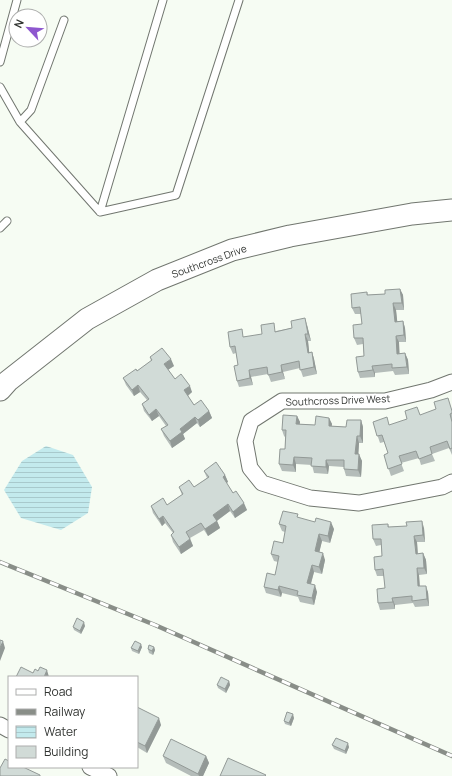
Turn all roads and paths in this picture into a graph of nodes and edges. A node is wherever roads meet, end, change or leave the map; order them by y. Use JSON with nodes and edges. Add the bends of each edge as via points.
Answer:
{"nodes":[{"id":1,"x":17,"y":0,"type":"edge"},
{"id":2,"x":163,"y":0,"type":"edge"},
{"id":3,"x":239,"y":0,"type":"edge"},
{"id":4,"x":64,"y":20,"type":"dead end"},
{"id":5,"x":0,"y":62,"type":"edge"},
{"id":6,"x":0,"y":87,"type":"edge"},
{"id":7,"x":20,"y":122,"type":"junction"},
{"id":8,"x":452,"y":210,"type":"edge"},
{"id":9,"x":100,"y":212,"type":"junction"},
{"id":10,"x":7,"y":221,"type":"dead end"},
{"id":11,"x":0,"y":228,"type":"edge"},
{"id":12,"x":452,"y":382,"type":"edge"},
{"id":13,"x":0,"y":390,"type":"edge"},
{"id":14,"x":452,"y":482,"type":"edge"},
{"id":15,"x":92,"y":768,"type":"edge"},
{"id":16,"x":109,"y":776,"type":"edge"}],
"edges":[{"from":1,"to":5,"type":"lane"},
{"from":2,"to":9,"type":"lane"},
{"from":3,"to":9,"type":"lane","via":[[176,195]]},
{"from":4,"to":7,"type":"lane","via":[[31,110]]},
{"from":6,"to":7,"type":"lane"},
{"from":7,"to":9,"type":"lane"},
{"from":8,"to":13,"type":"street","name":"Southcross Drive","via":[[412,214],[290,236],[232,250],[157,280],[87,319]]},
{"from":10,"to":11,"type":"lane"},
{"from":12,"to":14,"type":"street","name":"Southcross Drive West","via":[[385,401],[282,401],[251,421],[245,441],[250,468],[262,483],[310,498],[359,503],[442,487]]},
{"from":15,"to":16,"type":"street"}]}
